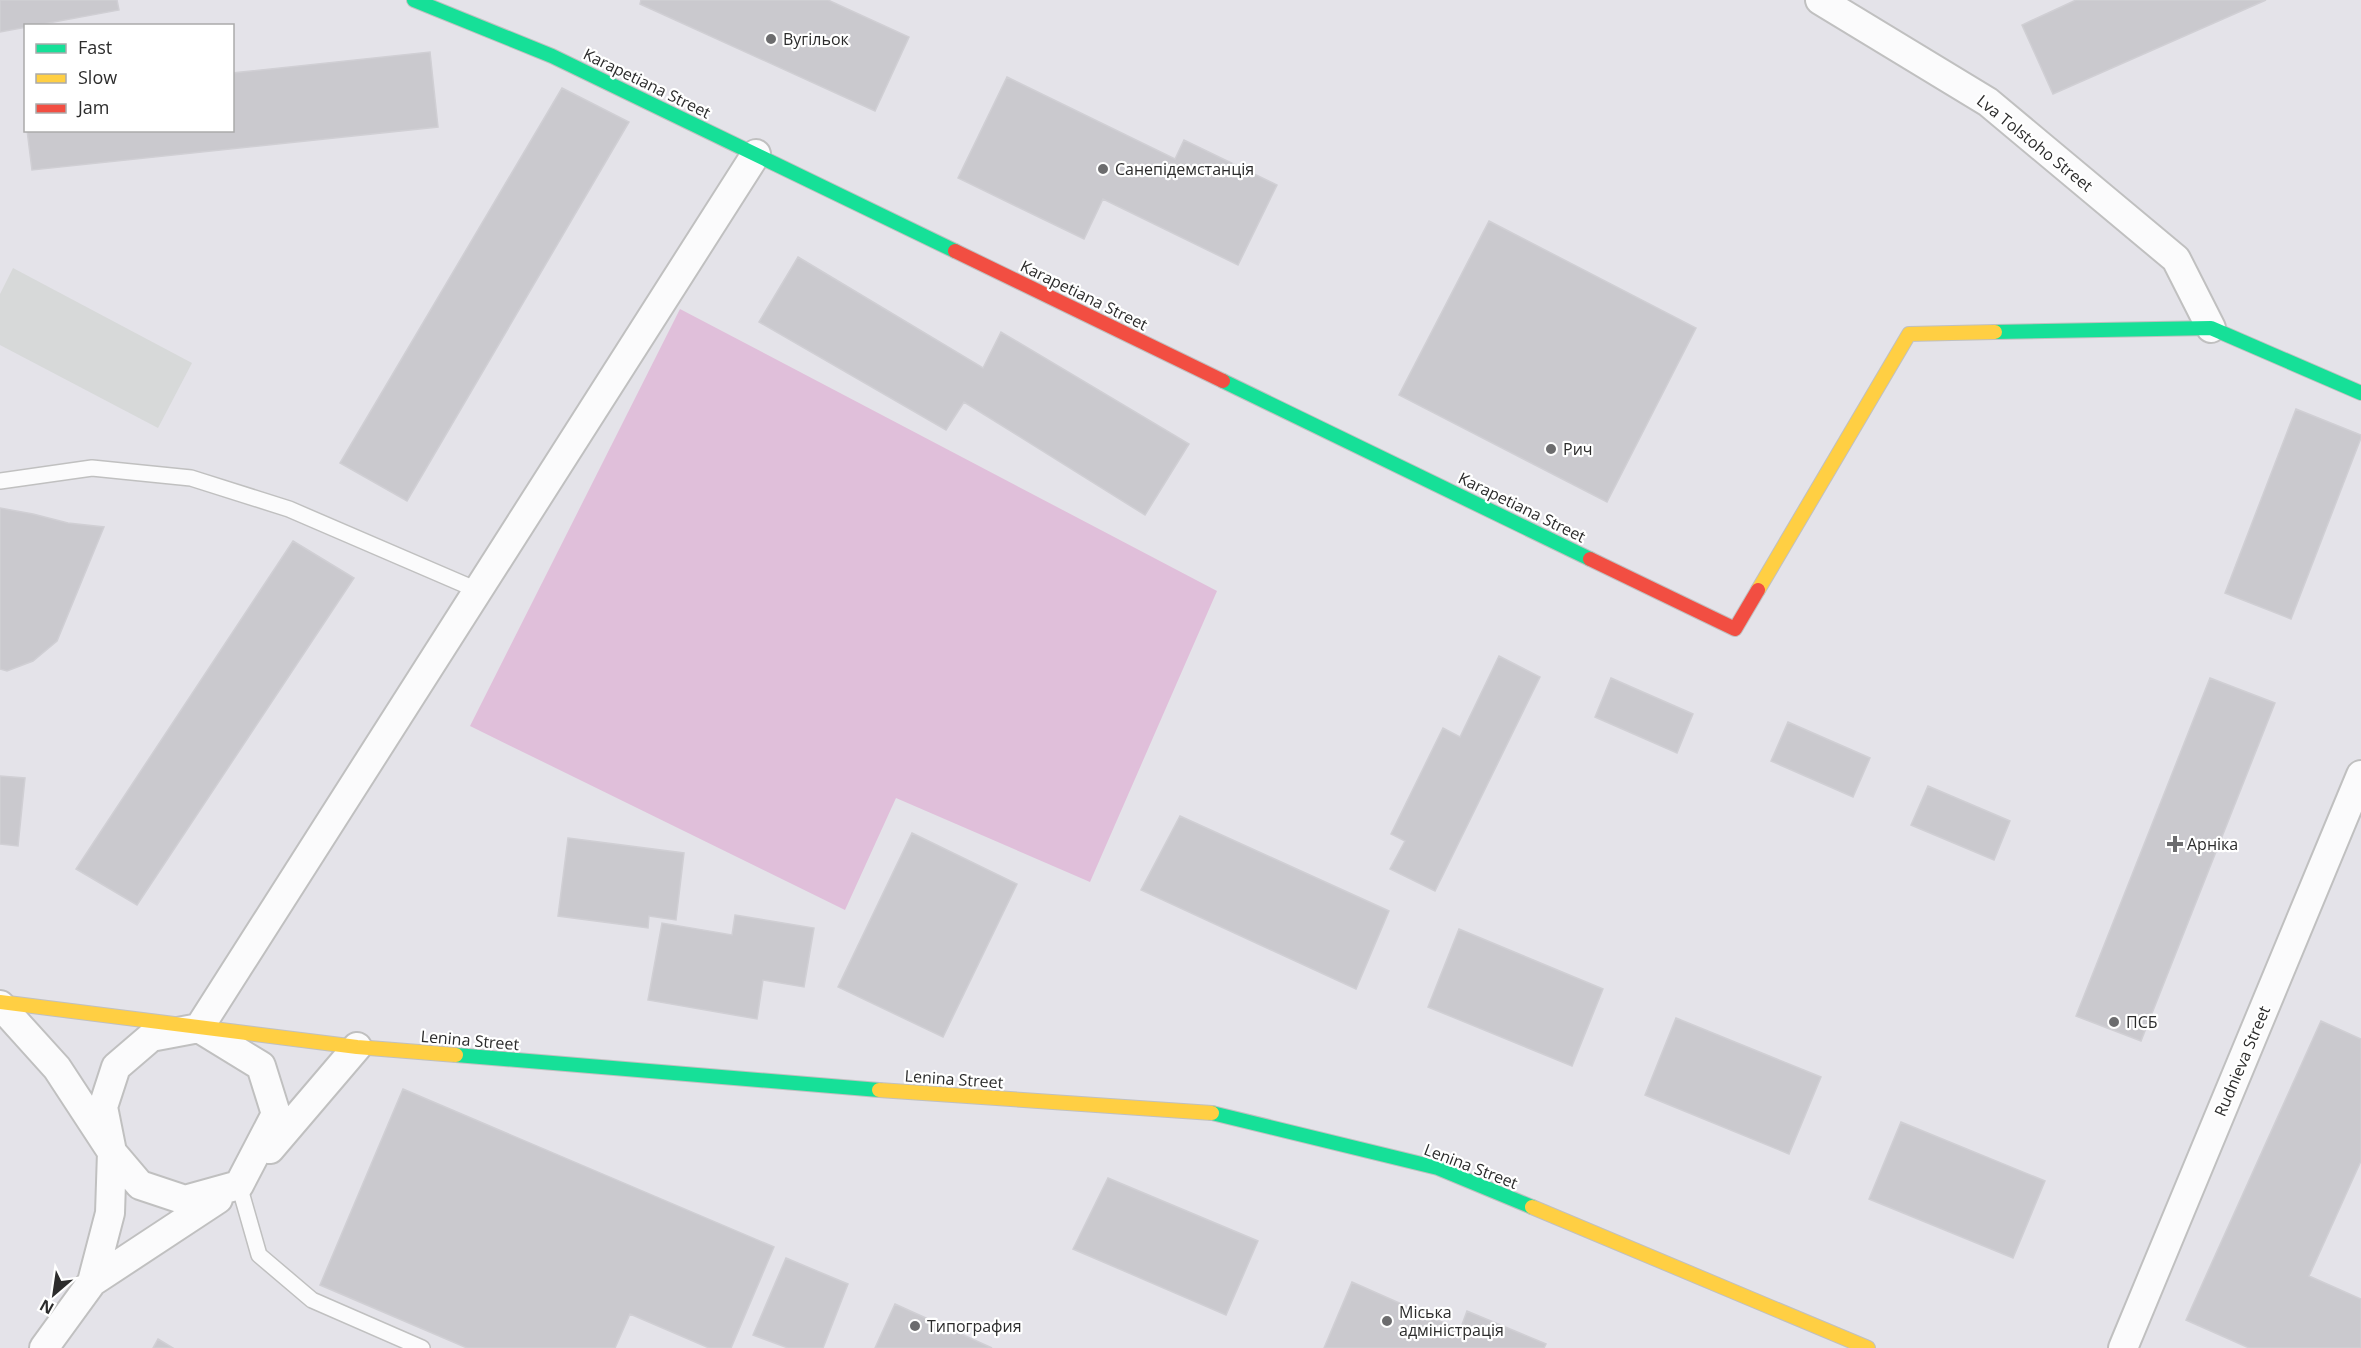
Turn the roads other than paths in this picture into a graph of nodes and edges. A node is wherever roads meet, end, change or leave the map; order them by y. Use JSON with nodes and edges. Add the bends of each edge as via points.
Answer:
{"nodes":[{"id":1,"x":414,"y":0,"type":"edge"},
{"id":2,"x":1820,"y":0,"type":"edge"},
{"id":3,"x":756,"y":154,"type":"junction"},
{"id":4,"x":2211,"y":328,"type":"junction"},
{"id":5,"x":2361,"y":393,"type":"edge"},
{"id":6,"x":0,"y":481,"type":"edge"},
{"id":7,"x":477,"y":590,"type":"junction"},
{"id":8,"x":2361,"y":775,"type":"edge"},
{"id":9,"x":0,"y":1003,"type":"edge"},
{"id":10,"x":199,"y":1028,"type":"junction"},
{"id":11,"x":357,"y":1047,"type":"junction"},
{"id":12,"x":112,"y":1152,"type":"junction"},
{"id":13,"x":239,"y":1185,"type":"junction"},
{"id":14,"x":92,"y":1282,"type":"junction"},
{"id":15,"x":44,"y":1348,"type":"edge"},
{"id":16,"x":422,"y":1348,"type":"edge"},
{"id":17,"x":1868,"y":1348,"type":"edge"},
{"id":18,"x":2123,"y":1348,"type":"edge"}],
"edges":[{"from":1,"to":3,"type":"street","name":"Karapetiana Street","via":[[552,56]]},
{"from":2,"to":4,"type":"street","name":"Lva Tolstoho Street","via":[[1988,102],[2176,259]]},
{"from":3,"to":4,"type":"street","name":"Karapetiana Street","via":[[1735,629],[1909,334]]},
{"from":3,"to":7,"type":"street"},
{"from":4,"to":5,"type":"street"},
{"from":6,"to":7,"type":"lane","via":[[92,468],[191,478],[290,509]]},
{"from":7,"to":10,"type":"street"},
{"from":8,"to":18,"type":"street","name":"Rudnieva Street"},
{"from":9,"to":10,"type":"street","name":"Lenina Street"},
{"from":9,"to":12,"type":"street","via":[[57,1068]]},
{"from":10,"to":11,"type":"street","name":"Lenina Street"},
{"from":10,"to":12,"type":"street","via":[[151,1036],[116,1067],[103,1107]]},
{"from":10,"to":13,"type":"street","via":[[261,1066],[276,1114]]},
{"from":11,"to":13,"type":"street"},
{"from":11,"to":17,"type":"street","name":"Lenina Street","via":[[889,1091],[1214,1113],[1438,1168]]},
{"from":12,"to":13,"type":"street","via":[[140,1185],[185,1200]]},
{"from":12,"to":14,"type":"street","via":[[110,1213]]},
{"from":13,"to":14,"type":"street"},
{"from":13,"to":16,"type":"lane","via":[[259,1255],[312,1300]]},
{"from":14,"to":15,"type":"street"}]}
